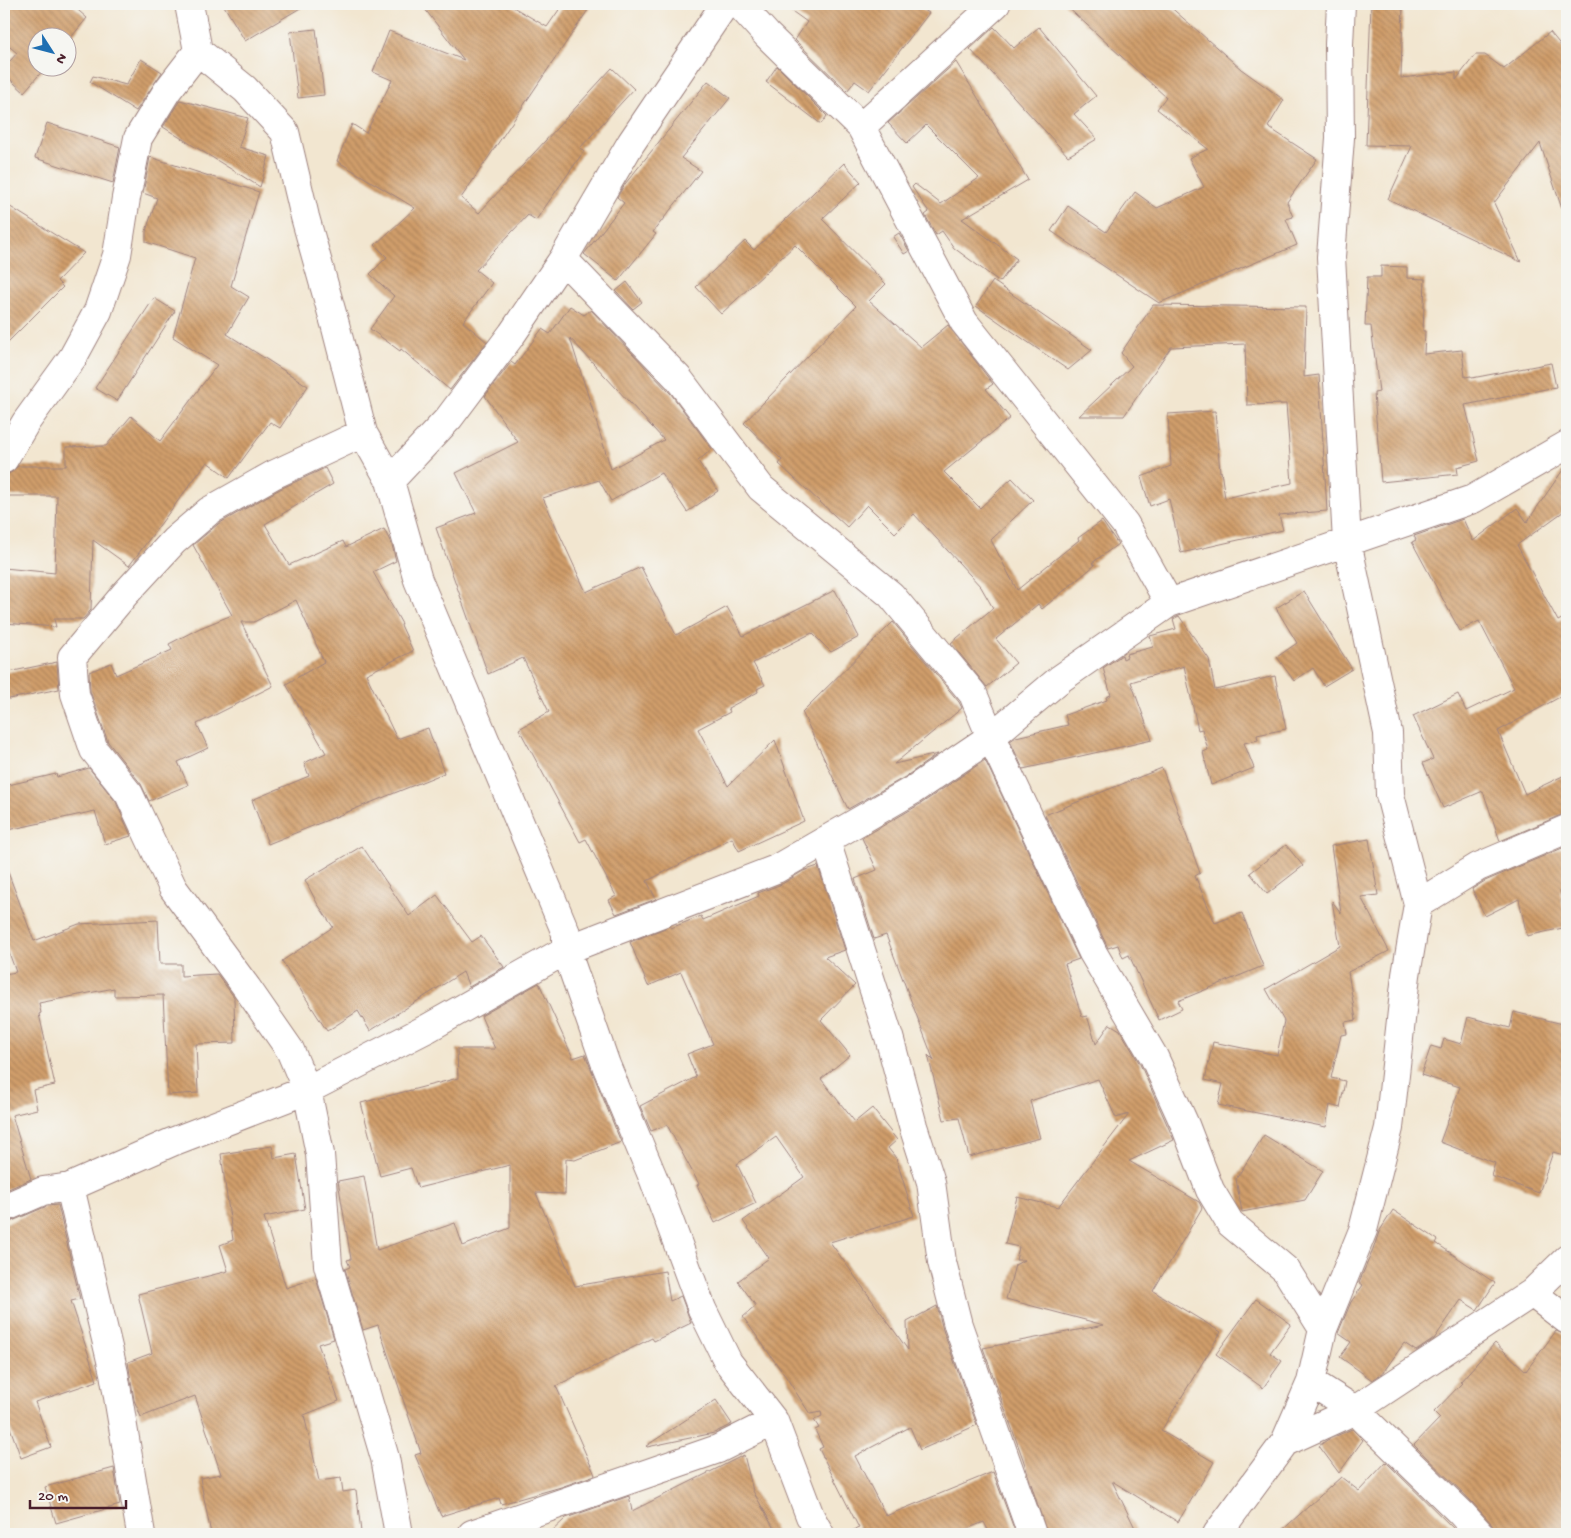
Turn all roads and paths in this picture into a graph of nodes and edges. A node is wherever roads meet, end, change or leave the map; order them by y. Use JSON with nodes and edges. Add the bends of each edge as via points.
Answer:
{"nodes":[{"id":1,"x":189,"y":4,"type":"edge"},
{"id":2,"x":725,"y":4,"type":"edge"},
{"id":3,"x":739,"y":4,"type":"edge"},
{"id":4,"x":996,"y":4,"type":"edge"},
{"id":5,"x":1341,"y":4,"type":"edge"},
{"id":6,"x":198,"y":51,"type":"junction"},
{"id":7,"x":861,"y":127,"type":"junction"},
{"id":8,"x":563,"y":259,"type":"junction"},
{"id":9,"x":363,"y":433,"type":"junction"},
{"id":10,"x":1567,"y":445,"type":"edge"},
{"id":11,"x":4,"y":459,"type":"edge"},
{"id":12,"x":390,"y":481,"type":"junction"},
{"id":13,"x":1347,"y":542,"type":"junction"},
{"id":14,"x":1168,"y":603,"type":"junction"},
{"id":15,"x":991,"y":738,"type":"junction"},
{"id":16,"x":1567,"y":829,"type":"edge"},
{"id":17,"x":826,"y":841,"type":"junction"},
{"id":18,"x":1418,"y":904,"type":"junction"},
{"id":19,"x":566,"y":950,"type":"junction"},
{"id":20,"x":308,"y":1090,"type":"junction"},
{"id":21,"x":70,"y":1187,"type":"junction"},
{"id":22,"x":4,"y":1208,"type":"edge"},
{"id":23,"x":1567,"y":1260,"type":"edge"},
{"id":24,"x":1532,"y":1293,"type":"junction"},
{"id":25,"x":1567,"y":1320,"type":"edge"},
{"id":26,"x":1323,"y":1329,"type":"junction"},
{"id":27,"x":1311,"y":1382,"type":"junction"},
{"id":28,"x":1355,"y":1410,"type":"junction"},
{"id":29,"x":774,"y":1421,"type":"junction"},
{"id":30,"x":1285,"y":1442,"type":"junction"},
{"id":31,"x":141,"y":1534,"type":"edge"},
{"id":32,"x":399,"y":1534,"type":"edge"},
{"id":33,"x":472,"y":1534,"type":"edge"},
{"id":34,"x":820,"y":1534,"type":"edge"},
{"id":35,"x":1032,"y":1534,"type":"edge"},
{"id":36,"x":1217,"y":1534,"type":"edge"},
{"id":37,"x":1480,"y":1534,"type":"edge"}],
"edges":[{"from":1,"to":6,"type":"street"},
{"from":2,"to":8,"type":"street","via":[[631,142]]},
{"from":3,"to":7,"type":"street"},
{"from":4,"to":7,"type":"street"},
{"from":5,"to":13,"type":"street","via":[[1340,138],[1331,257]]},
{"from":6,"to":9,"type":"street","via":[[245,89],[285,132]]},
{"from":6,"to":11,"type":"street","via":[[167,91],[138,138],[117,255],[98,311],[73,357],[26,422]]},
{"from":7,"to":14,"type":"street","via":[[964,322],[1125,524]]},
{"from":8,"to":12,"type":"street","via":[[449,418]]},
{"from":8,"to":15,"type":"street","via":[[678,378],[761,488],[892,595],[973,694]]},
{"from":9,"to":12,"type":"street"},
{"from":9,"to":20,"type":"street","via":[[273,475],[209,511],[168,548],[72,657],[74,694],[94,750],[129,794],[173,888],[290,1050]]},
{"from":10,"to":13,"type":"street","via":[[1473,499]]},
{"from":12,"to":19,"type":"street","via":[[418,580],[566,933]]},
{"from":13,"to":14,"type":"street"},
{"from":13,"to":18,"type":"street","via":[[1388,733],[1390,795]]},
{"from":14,"to":15,"type":"street","via":[[1060,679]]},
{"from":15,"to":17,"type":"street","via":[[913,790]]},
{"from":15,"to":26,"type":"street","via":[[1093,953],[1154,1058],[1210,1190],[1230,1223],[1286,1270]]},
{"from":16,"to":18,"type":"street","via":[[1478,867]]},
{"from":17,"to":19,"type":"street","via":[[776,869]]},
{"from":17,"to":35,"type":"street","via":[[889,1037],[930,1182],[942,1262],[958,1325]]},
{"from":18,"to":26,"type":"street","via":[[1406,975],[1389,1128],[1363,1230]]},
{"from":19,"to":20,"type":"street","via":[[428,1028]]},
{"from":19,"to":29,"type":"street","via":[[606,1065],[654,1180],[702,1309],[728,1362]]},
{"from":20,"to":21,"type":"street","via":[[172,1142]]},
{"from":20,"to":32,"type":"street","via":[[320,1154],[328,1265],[386,1458]]},
{"from":21,"to":22,"type":"street","via":[[43,1191]]},
{"from":21,"to":31,"type":"street","via":[[114,1373]]},
{"from":23,"to":24,"type":"street"},
{"from":24,"to":25,"type":"street"},
{"from":24,"to":28,"type":"street"},
{"from":26,"to":27,"type":"street"},
{"from":27,"to":28,"type":"street"},
{"from":27,"to":30,"type":"street"},
{"from":28,"to":30,"type":"street"},
{"from":28,"to":37,"type":"street"},
{"from":29,"to":33,"type":"street","via":[[718,1449]]},
{"from":29,"to":34,"type":"street"},
{"from":30,"to":36,"type":"street"}]}
